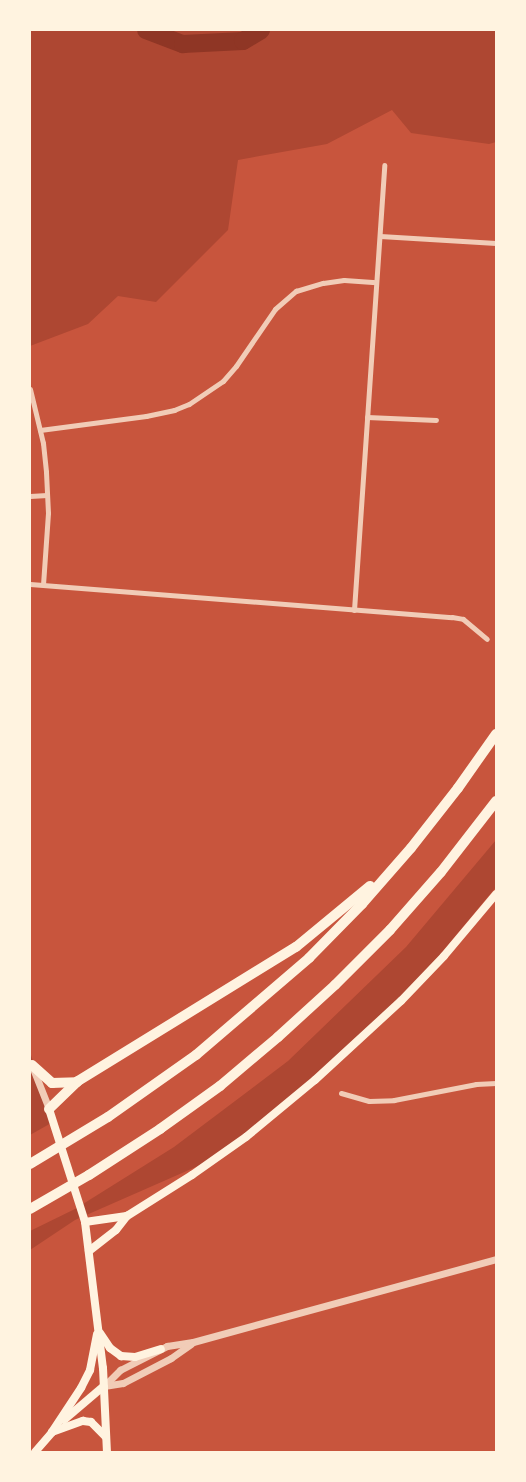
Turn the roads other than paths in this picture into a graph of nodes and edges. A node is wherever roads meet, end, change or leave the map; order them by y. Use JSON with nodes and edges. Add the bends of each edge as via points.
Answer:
{"nodes":[{"id":1,"x":384,"y":165,"type":"dead end"},
{"id":2,"x":380,"y":236,"type":"junction"},
{"id":3,"x":496,"y":243,"type":"edge"},
{"id":4,"x":376,"y":282,"type":"junction"},
{"id":5,"x":30,"y":389,"type":"edge"},
{"id":6,"x":367,"y":417,"type":"junction"},
{"id":7,"x":436,"y":420,"type":"dead end"},
{"id":8,"x":40,"y":430,"type":"junction"},
{"id":9,"x":47,"y":495,"type":"junction"},
{"id":10,"x":30,"y":496,"type":"edge"},
{"id":11,"x":30,"y":584,"type":"edge"},
{"id":12,"x":43,"y":584,"type":"junction"},
{"id":13,"x":354,"y":610,"type":"junction"},
{"id":14,"x":487,"y":639,"type":"dead end"},
{"id":15,"x":496,"y":734,"type":"edge"},
{"id":16,"x":496,"y":801,"type":"edge"},
{"id":17,"x":412,"y":848,"type":"junction"},
{"id":18,"x":496,"y":894,"type":"edge"},
{"id":19,"x":31,"y":1063,"type":"edge"},
{"id":20,"x":78,"y":1081,"type":"junction"},
{"id":21,"x":496,"y":1083,"type":"edge"},
{"id":22,"x":341,"y":1093,"type":"dead end"},
{"id":23,"x":49,"y":1110,"type":"junction"},
{"id":24,"x":30,"y":1164,"type":"edge"},
{"id":25,"x":30,"y":1209,"type":"edge"},
{"id":26,"x":127,"y":1216,"type":"junction"},
{"id":27,"x":85,"y":1222,"type":"junction"},
{"id":28,"x":89,"y":1251,"type":"junction"},
{"id":29,"x":496,"y":1259,"type":"edge"},
{"id":30,"x":98,"y":1331,"type":"junction"},
{"id":31,"x":194,"y":1342,"type":"junction"},
{"id":32,"x":161,"y":1349,"type":"junction"},
{"id":33,"x":104,"y":1386,"type":"junction"},
{"id":34,"x":52,"y":1432,"type":"junction"},
{"id":35,"x":106,"y":1437,"type":"junction"},
{"id":36,"x":35,"y":1452,"type":"edge"},
{"id":37,"x":107,"y":1452,"type":"edge"}],
"edges":[{"from":1,"to":2,"type":"street"},
{"from":2,"to":3,"type":"street"},
{"from":2,"to":4,"type":"street"},
{"from":4,"to":6,"type":"street"},
{"from":4,"to":8,"type":"street","via":[[344,280],[296,292],[275,309],[223,381],[189,404],[146,416]]},
{"from":5,"to":8,"type":"street"},
{"from":6,"to":7,"type":"street"},
{"from":6,"to":13,"type":"street"},
{"from":8,"to":9,"type":"street"},
{"from":9,"to":10,"type":"street"},
{"from":9,"to":12,"type":"street"},
{"from":11,"to":12,"type":"street"},
{"from":12,"to":13,"type":"street"},
{"from":13,"to":14,"type":"street","via":[[452,617],[463,620]]},
{"from":15,"to":17,"type":"highway"},
{"from":16,"to":25,"type":"highway","via":[[416,901],[306,1013],[220,1086],[160,1129]]},
{"from":17,"to":20,"type":"highway","via":[[353,902],[296,947]]},
{"from":17,"to":24,"type":"highway","via":[[329,938],[253,1008],[168,1076]]},
{"from":18,"to":26,"type":"main road","via":[[444,956],[315,1080],[246,1138]]},
{"from":19,"to":20,"type":"highway","via":[[52,1083]]},
{"from":19,"to":23,"type":"street"},
{"from":20,"to":23,"type":"highway"},
{"from":21,"to":22,"type":"street","via":[[394,1100],[369,1101]]},
{"from":23,"to":27,"type":"main road"},
{"from":26,"to":27,"type":"main road"},
{"from":26,"to":28,"type":"main road","via":[[116,1230]]},
{"from":27,"to":28,"type":"main road"},
{"from":28,"to":30,"type":"main road"},
{"from":29,"to":31,"type":"street"},
{"from":30,"to":32,"type":"main road","via":[[110,1348],[121,1356],[135,1357]]},
{"from":30,"to":33,"type":"main road"},
{"from":30,"to":34,"type":"main road","via":[[90,1370]]},
{"from":31,"to":32,"type":"street"},
{"from":31,"to":33,"type":"street","via":[[123,1383]]},
{"from":32,"to":33,"type":"street","via":[[120,1370]]},
{"from":33,"to":34,"type":"main road"},
{"from":33,"to":35,"type":"main road"},
{"from":34,"to":35,"type":"main road","via":[[83,1421],[91,1422]]},
{"from":34,"to":36,"type":"main road"},
{"from":35,"to":37,"type":"main road"}]}
